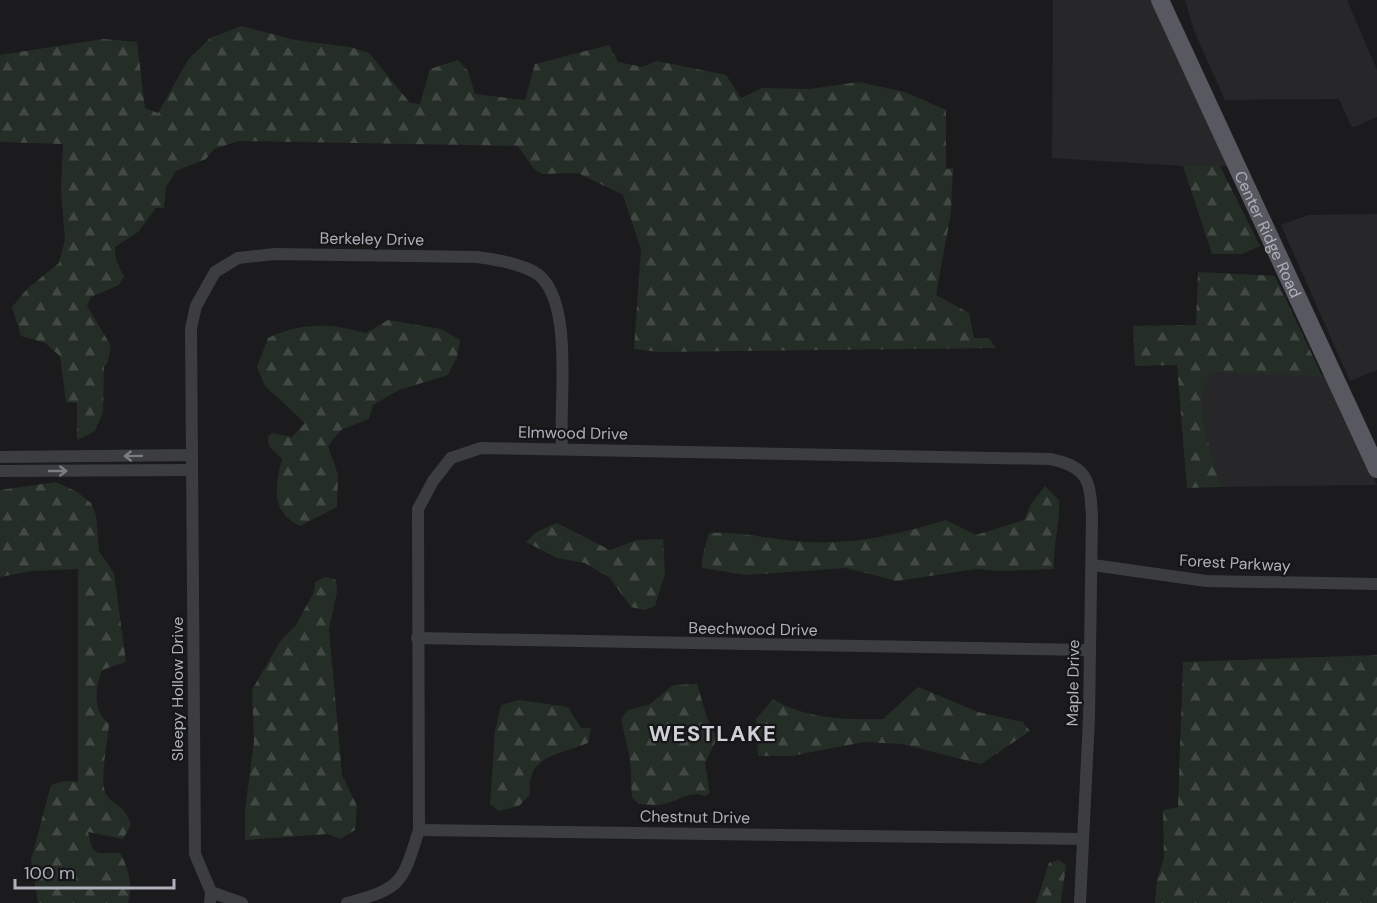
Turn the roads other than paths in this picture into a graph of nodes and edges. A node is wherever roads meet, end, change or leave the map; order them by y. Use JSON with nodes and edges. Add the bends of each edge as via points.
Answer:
{"nodes":[{"id":1,"x":1160,"y":0,"type":"edge"},
{"id":2,"x":562,"y":448,"type":"junction"},
{"id":3,"x":192,"y":455,"type":"junction"},
{"id":4,"x":0,"y":457,"type":"edge"},
{"id":5,"x":1077,"y":468,"type":"joint"},
{"id":6,"x":1377,"y":469,"type":"edge"},
{"id":7,"x":192,"y":470,"type":"junction"},
{"id":8,"x":0,"y":471,"type":"edge"},
{"id":9,"x":1093,"y":565,"type":"junction"},
{"id":10,"x":1377,"y":584,"type":"edge"},
{"id":11,"x":417,"y":638,"type":"junction"},
{"id":12,"x":1089,"y":650,"type":"junction"},
{"id":13,"x":419,"y":830,"type":"junction"},
{"id":14,"x":1083,"y":840,"type":"junction"},
{"id":15,"x":211,"y":897,"type":"edge"},
{"id":16,"x":242,"y":903,"type":"edge"},
{"id":17,"x":347,"y":903,"type":"edge"},
{"id":18,"x":1080,"y":903,"type":"edge"}],
"edges":[{"from":1,"to":6,"type":"main road","name":"Center Ridge Road"},
{"from":2,"to":3,"type":"street","name":"Berkeley Drive","via":[[562,339],[558,306],[542,277],[503,260],[477,257],[275,254],[238,258],[214,272],[196,306],[191,328]]},
{"from":2,"to":5,"type":"street","name":"Elmwood Drive","via":[[1050,459]]},
{"from":2,"to":11,"type":"street","name":"Elmwood Drive","via":[[481,448],[452,458],[433,481],[418,508]]},
{"from":3,"to":4,"type":"street","one_way":true},
{"from":3,"to":7,"type":"street","name":"Berkeley Drive"},
{"from":5,"to":9,"type":"street","name":"Maple Drive","via":[[1090,485]]},
{"from":8,"to":7,"type":"street","one_way":true},
{"from":7,"to":15,"type":"street","name":"Sleepy Hollow Drive","via":[[195,854]]},
{"from":9,"to":10,"type":"street","name":"Forest Parkway","via":[[1206,580]]},
{"from":9,"to":12,"type":"street","name":"Maple Drive"},
{"from":11,"to":12,"type":"street","name":"Beechwood Drive"},
{"from":11,"to":13,"type":"street","name":"Elmwood Drive"},
{"from":12,"to":14,"type":"street","name":"Maple Drive"},
{"from":13,"to":14,"type":"street","name":"Chestnut Drive"},
{"from":13,"to":17,"type":"street","via":[[406,873],[384,893]]},
{"from":14,"to":18,"type":"street","name":"Maple Drive"},
{"from":15,"to":16,"type":"street"}]}
